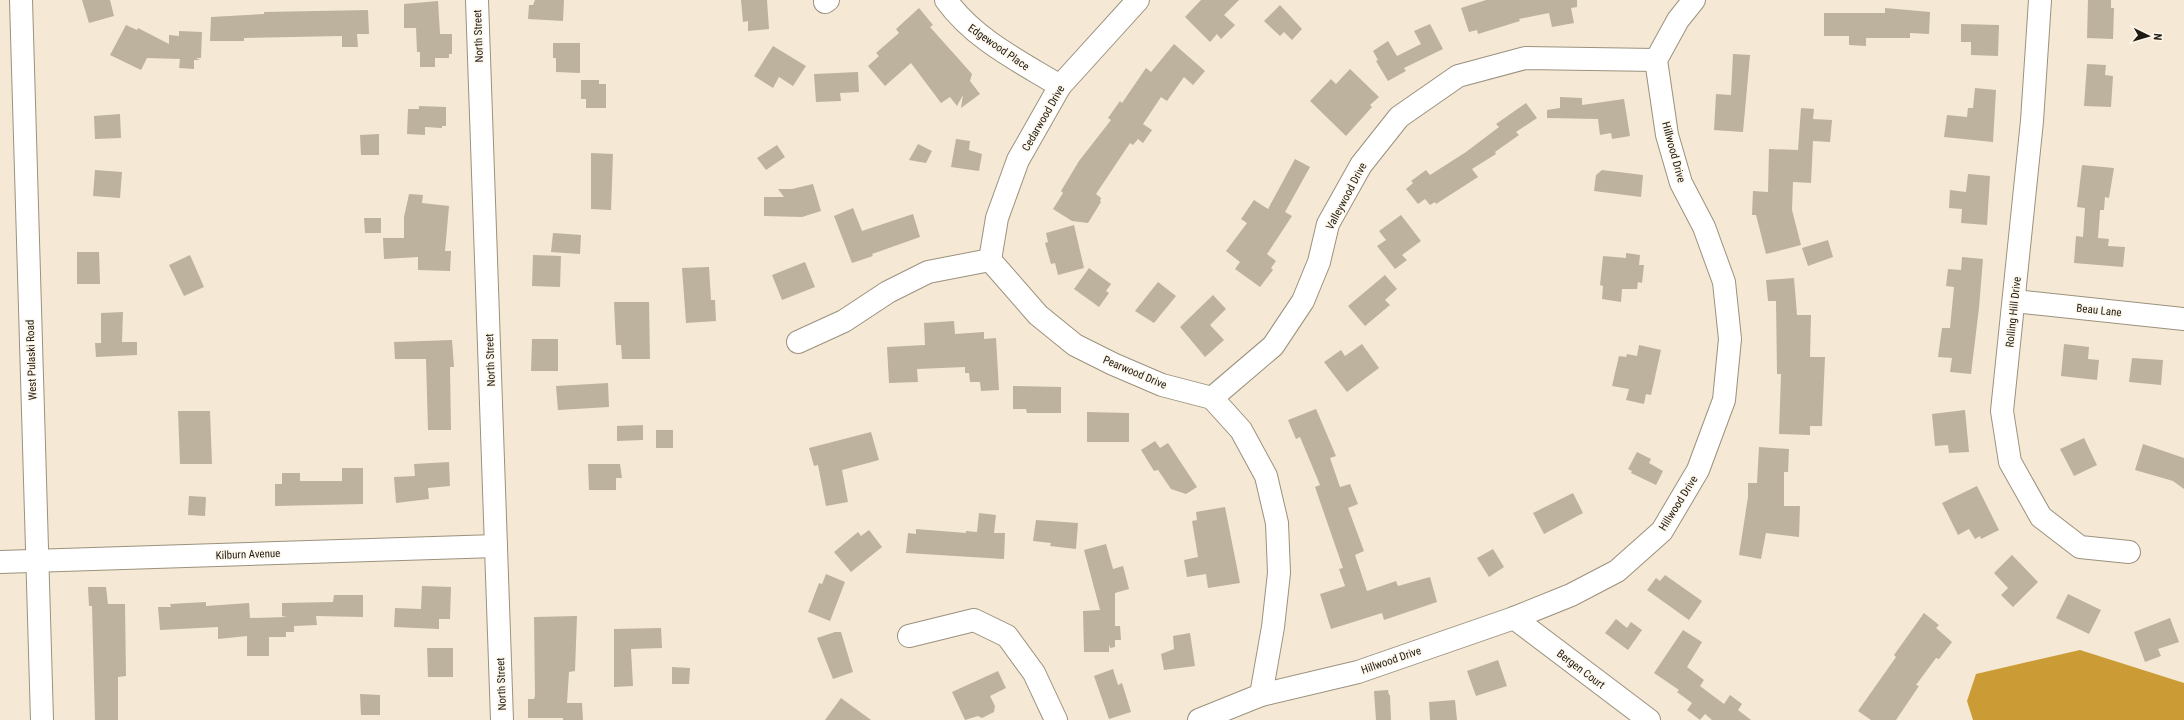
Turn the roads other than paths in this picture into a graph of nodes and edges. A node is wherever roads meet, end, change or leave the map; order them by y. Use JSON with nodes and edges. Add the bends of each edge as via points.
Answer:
{"nodes":[{"id":1,"x":21,"y":0,"type":"edge"},
{"id":2,"x":477,"y":0,"type":"edge"},
{"id":3,"x":946,"y":0,"type":"edge"},
{"id":4,"x":1138,"y":0,"type":"edge"},
{"id":5,"x":1694,"y":0,"type":"edge"},
{"id":6,"x":2040,"y":0,"type":"edge"},
{"id":7,"x":1656,"y":60,"type":"junction"},
{"id":8,"x":1060,"y":86,"type":"junction"},
{"id":9,"x":990,"y":260,"type":"junction"},
{"id":10,"x":2014,"y":301,"type":"junction"},
{"id":11,"x":2184,"y":319,"type":"edge"},
{"id":12,"x":798,"y":342,"type":"dead end"},
{"id":13,"x":1212,"y":398,"type":"junction"},
{"id":14,"x":496,"y":546,"type":"junction"},
{"id":15,"x":2129,"y":552,"type":"dead end"},
{"id":16,"x":37,"y":560,"type":"junction"},
{"id":17,"x":0,"y":562,"type":"edge"},
{"id":18,"x":1514,"y":618,"type":"junction"},
{"id":19,"x":910,"y":636,"type":"dead end"},
{"id":20,"x":1261,"y":695,"type":"junction"},
{"id":21,"x":42,"y":720,"type":"edge"},
{"id":22,"x":502,"y":720,"type":"edge"},
{"id":23,"x":1056,"y":720,"type":"edge"},
{"id":24,"x":1199,"y":720,"type":"edge"},
{"id":25,"x":1649,"y":720,"type":"edge"}],
"edges":[{"from":1,"to":16,"type":"street","name":"West Pulaski Road"},
{"from":2,"to":14,"type":"street","name":"North Street"},
{"from":3,"to":8,"type":"street","name":"Edgewood Place","via":[[960,19],[999,48]]},
{"from":4,"to":8,"type":"street","name":"Cedarwood Drive"},
{"from":5,"to":7,"type":"street","via":[[1678,20]]},
{"from":6,"to":10,"type":"street","name":"Rolling Hill Drive","via":[[2032,121]]},
{"from":7,"to":13,"type":"street","name":"Valleywood Drive","via":[[1525,58],[1458,76],[1399,117],[1361,165],[1328,224],[1319,262],[1303,301],[1273,346]]},
{"from":7,"to":18,"type":"street","name":"Hillwood Drive","via":[[1667,135],[1679,176],[1704,227],[1724,282],[1730,339],[1724,400],[1698,470],[1662,531],[1617,571],[1571,595]]},
{"from":8,"to":9,"type":"street","name":"Cedarwood Drive","via":[[1018,160],[997,218]]},
{"from":9,"to":12,"type":"street","via":[[928,272],[888,292],[844,321]]},
{"from":9,"to":13,"type":"street","name":"Pearwood Drive","via":[[1038,315],[1076,345],[1113,364],[1162,384]]},
{"from":10,"to":11,"type":"street","name":"Beau Lane"},
{"from":10,"to":15,"type":"street","name":"Rolling Hill Drive","via":[[2002,411],[2010,462],[2041,517],[2080,546]]},
{"from":13,"to":20,"type":"street","via":[[1241,430],[1266,476],[1277,523],[1279,573]]},
{"from":14,"to":16,"type":"street","name":"Kilburn Avenue"},
{"from":14,"to":22,"type":"street","name":"North Street"},
{"from":16,"to":17,"type":"street","name":"Kilburn Avenue"},
{"from":16,"to":21,"type":"street","name":"West Pulaski Road"},
{"from":18,"to":20,"type":"street","name":"Hillwood Drive","via":[[1358,672]]},
{"from":18,"to":25,"type":"street","name":"Bergen Court"},
{"from":19,"to":23,"type":"street","via":[[974,620],[1007,636],[1034,673]]},
{"from":20,"to":24,"type":"street","name":"Hillwood Drive"}]}
